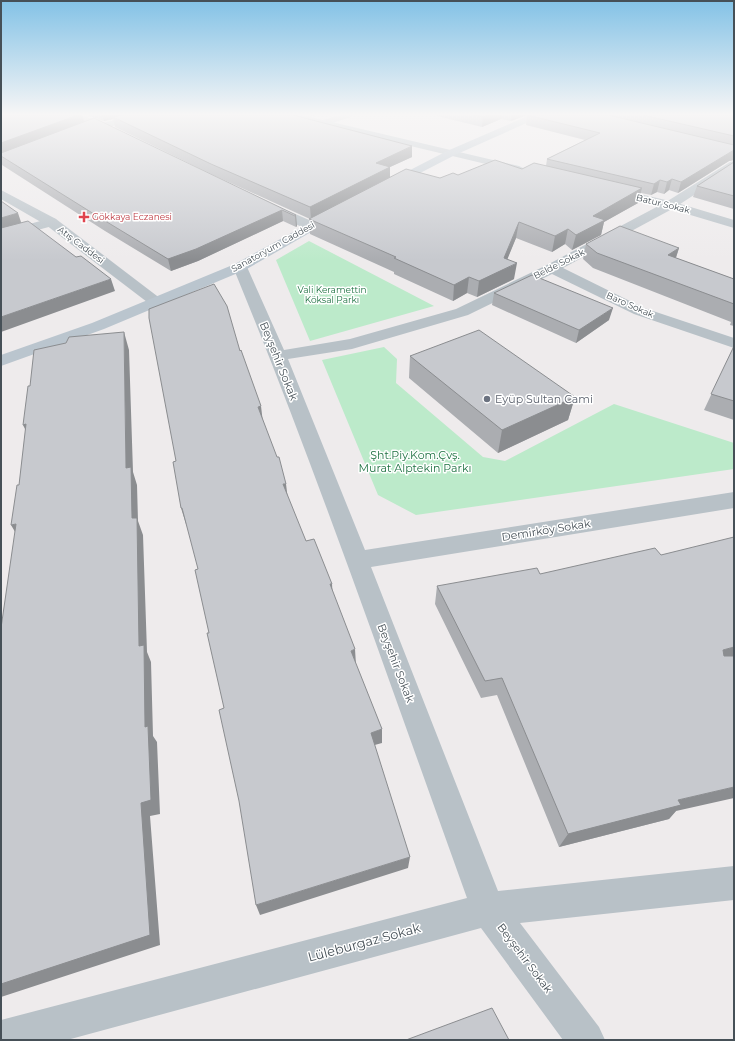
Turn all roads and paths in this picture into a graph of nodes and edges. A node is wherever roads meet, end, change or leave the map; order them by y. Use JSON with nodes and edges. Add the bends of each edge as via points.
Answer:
{"nodes":[{"id":1,"x":430,"y":164,"type":"edge"},
{"id":2,"x":496,"y":164,"type":"edge"},
{"id":3,"x":734,"y":164,"type":"edge"},
{"id":4,"x":527,"y":171,"type":"edge"},
{"id":5,"x":381,"y":189,"type":"edge"},
{"id":6,"x":602,"y":189,"type":"edge"},
{"id":7,"x":1,"y":194,"type":"edge"},
{"id":8,"x":263,"y":204,"type":"edge"},
{"id":9,"x":670,"y":205,"type":"junction"},
{"id":10,"x":346,"y":208,"type":"edge"},
{"id":11,"x":51,"y":222,"type":"junction"},
{"id":12,"x":734,"y":224,"type":"edge"},
{"id":13,"x":311,"y":226,"type":"junction"},
{"id":14,"x":1,"y":236,"type":"edge"},
{"id":15,"x":240,"y":267,"type":"junction"},
{"id":16,"x":552,"y":268,"type":"junction"},
{"id":17,"x":156,"y":302,"type":"junction"},
{"id":18,"x":734,"y":343,"type":"edge"},
{"id":19,"x":278,"y":356,"type":"junction"},
{"id":20,"x":1,"y":362,"type":"edge"},
{"id":21,"x":734,"y":500,"type":"edge"},
{"id":22,"x":357,"y":560,"type":"junction"},
{"id":23,"x":734,"y":883,"type":"edge"},
{"id":24,"x":488,"y":909,"type":"junction"},
{"id":25,"x":1,"y":1039,"type":"edge"},
{"id":26,"x":586,"y":1040,"type":"edge"}],
"edges":[{"from":1,"to":5,"type":"main road"},
{"from":2,"to":4,"type":"street"},
{"from":3,"to":9,"type":"street","name":"Belde Sokak"},
{"from":6,"to":9,"type":"street","name":"Batur Sokak"},
{"from":7,"to":11,"type":"street","name":"Atış Caddesi"},
{"from":8,"to":13,"type":"street"},
{"from":9,"to":12,"type":"street","name":"Batur Sokak"},
{"from":9,"to":16,"type":"street","name":"Belde Sokak"},
{"from":10,"to":13,"type":"main road","name":"Sanatoryum Caddesi"},
{"from":11,"to":14,"type":"street"},
{"from":11,"to":17,"type":"street","name":"Atış Caddesi"},
{"from":13,"to":15,"type":"main road","name":"Sanatoryum Caddesi"},
{"from":15,"to":17,"type":"main road","name":"Sanatoryum Caddesi"},
{"from":15,"to":19,"type":"street","name":"Beyşehir Sokak"},
{"from":16,"to":18,"type":"street","name":"Baro Sokak","via":[[639,311]]},
{"from":16,"to":19,"type":"street","name":"Belde Sokak","via":[[462,312],[352,344]]},
{"from":17,"to":20,"type":"main road","name":"Sanatoryum Caddesi"},
{"from":19,"to":22,"type":"street","name":"Beyşehir Sokak"},
{"from":21,"to":22,"type":"street","name":"Demirköy Sokak"},
{"from":22,"to":24,"type":"street","name":"Beyşehir Sokak"},
{"from":23,"to":24,"type":"street","name":"Lüleburgaz Sokak"},
{"from":24,"to":25,"type":"street","name":"Lüleburgaz Sokak"},
{"from":24,"to":26,"type":"street","name":"Beyşehir Sokak"}]}
